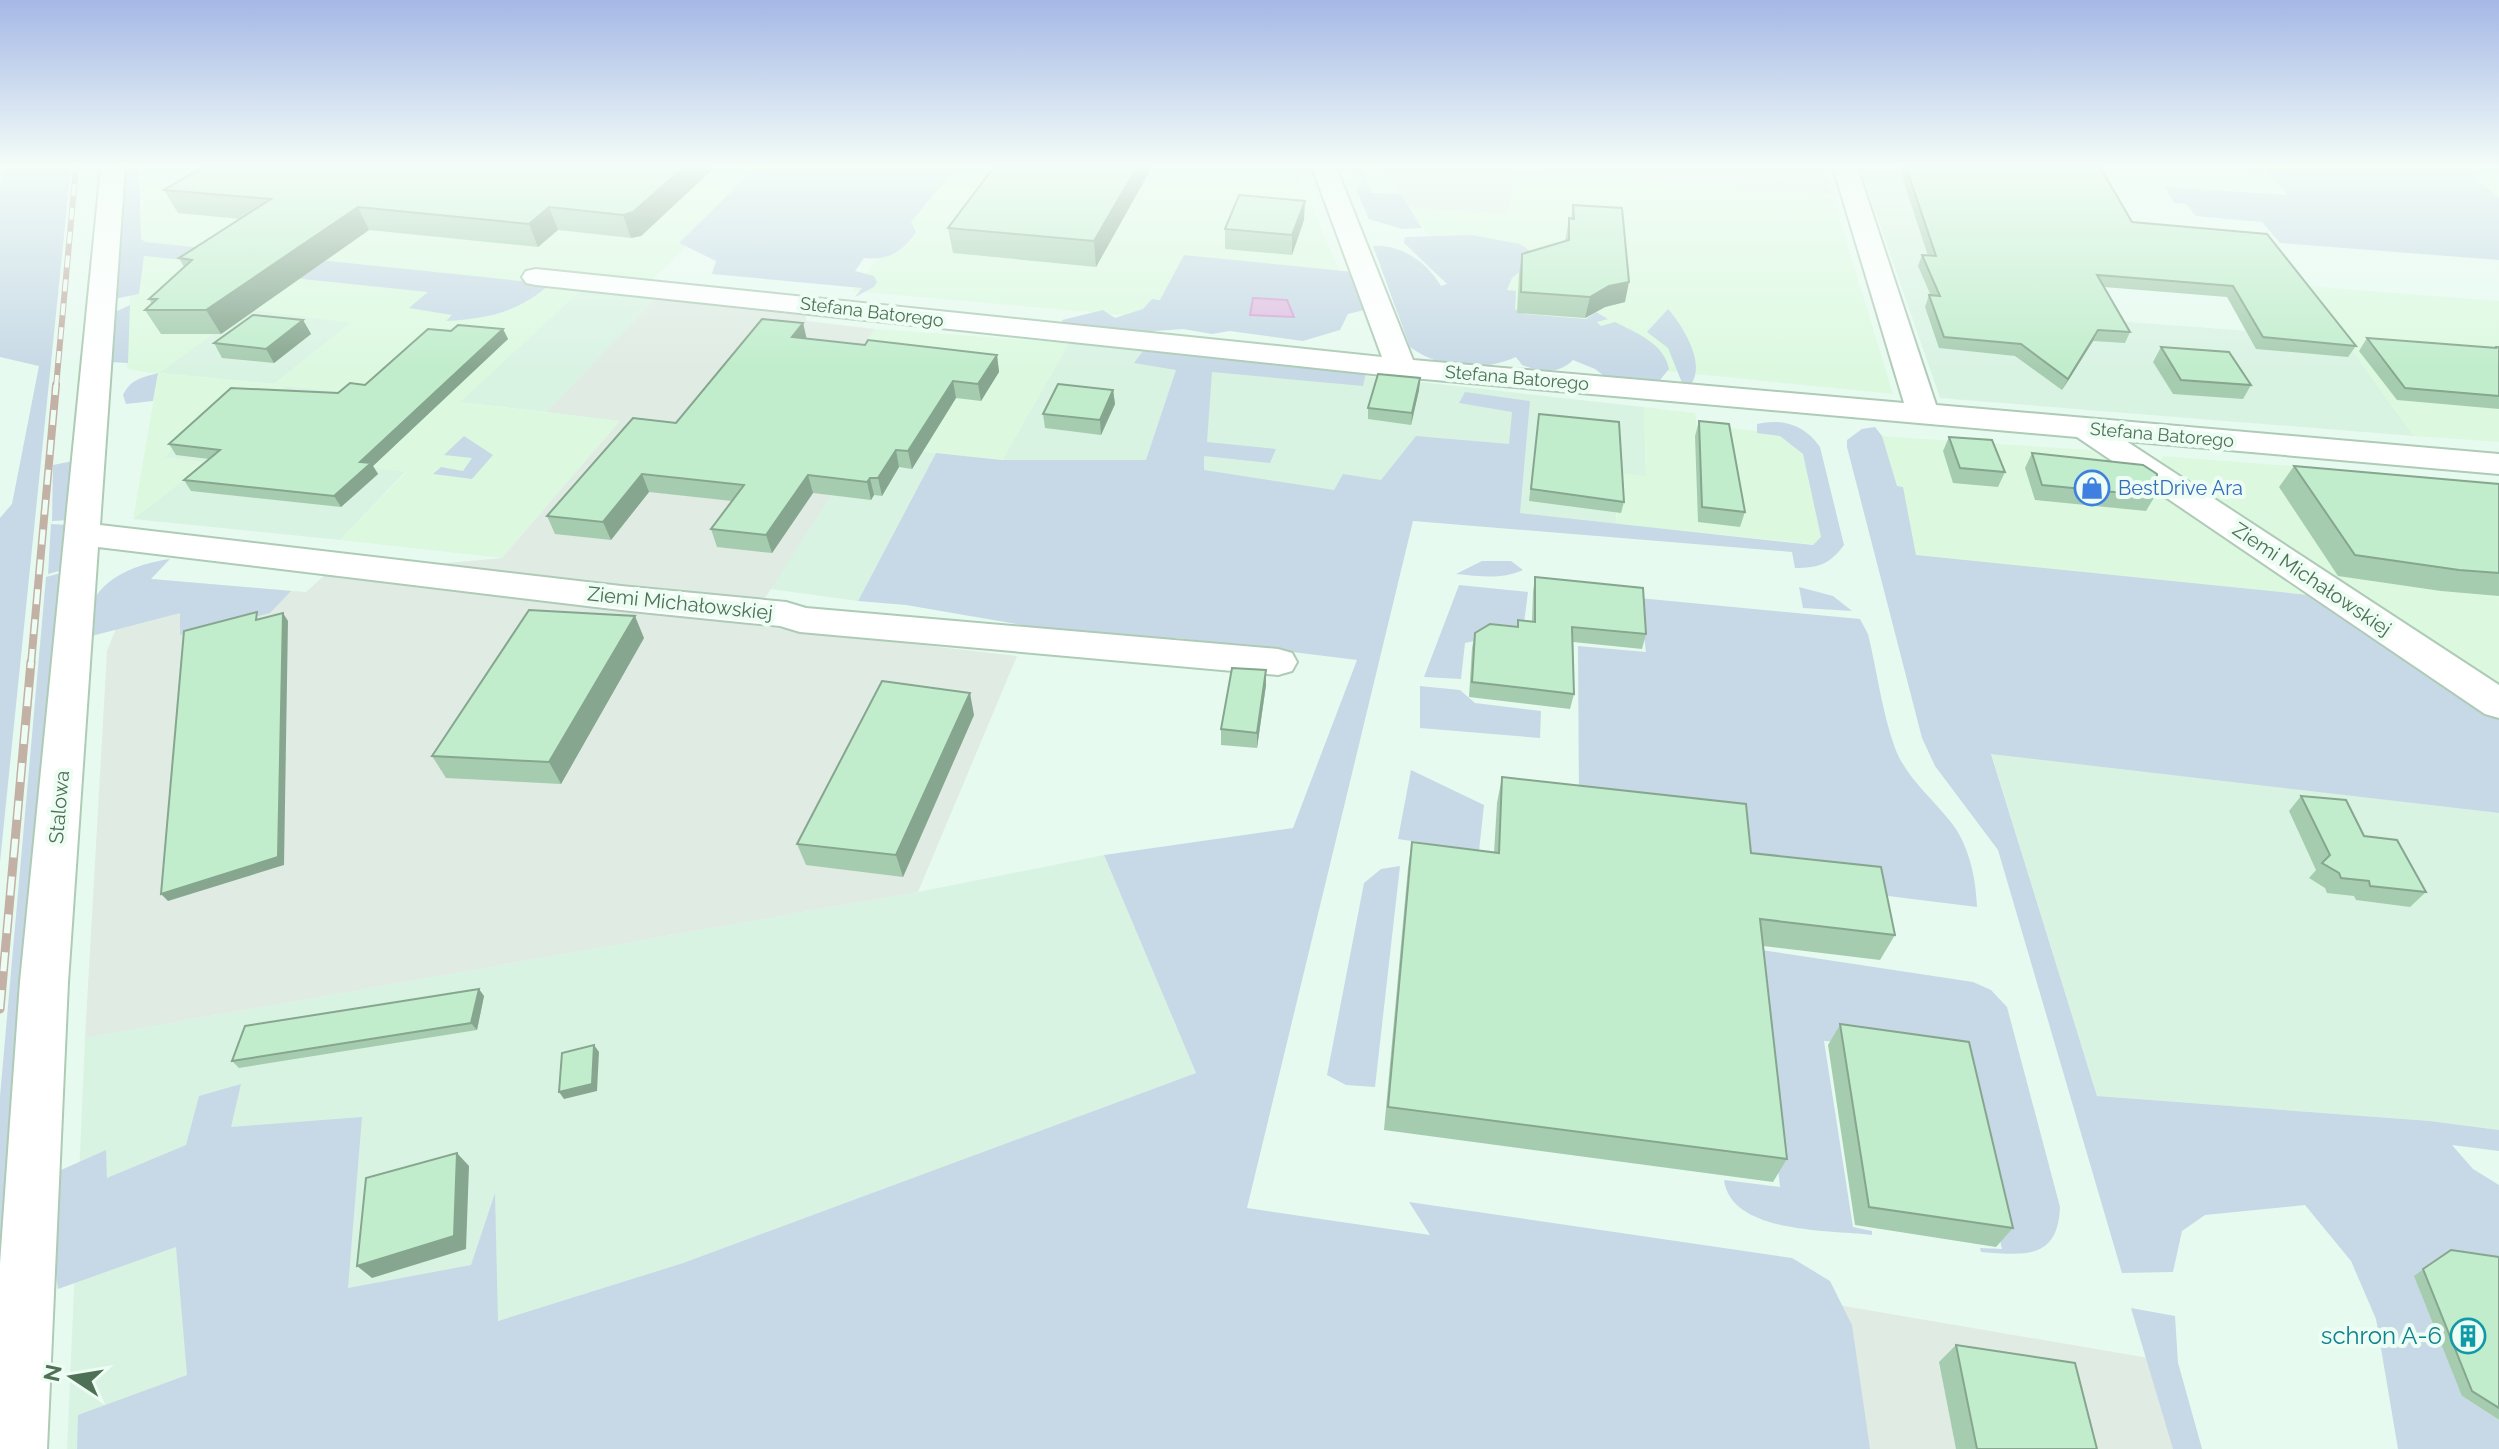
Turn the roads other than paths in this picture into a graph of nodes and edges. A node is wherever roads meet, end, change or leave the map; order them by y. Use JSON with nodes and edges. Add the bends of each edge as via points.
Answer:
{"nodes":[{"id":1,"x":107,"y":235,"type":"edge"},
{"id":2,"x":1350,"y":235,"type":"edge"},
{"id":3,"x":1866,"y":235,"type":"edge"},
{"id":4,"x":536,"y":277,"type":"dead end"},
{"id":5,"x":1401,"y":368,"type":"junction"},
{"id":6,"x":1923,"y":414,"type":"junction"},
{"id":7,"x":2084,"y":428,"type":"junction"},
{"id":8,"x":2499,"y":464,"type":"edge"},
{"id":9,"x":82,"y":534,"type":"junction"},
{"id":10,"x":1278,"y":662,"type":"dead end"},
{"id":11,"x":2499,"y":704,"type":"edge"},
{"id":12,"x":17,"y":1449,"type":"edge"}],
"edges":[{"from":1,"to":9,"type":"street","name":"Stalowa"},
{"from":2,"to":5,"type":"street"},
{"from":3,"to":6,"type":"street"},
{"from":4,"to":5,"type":"street","name":"Stefana Batorego"},
{"from":5,"to":6,"type":"street","name":"Stefana Batorego"},
{"from":6,"to":7,"type":"street","name":"Stefana Batorego"},
{"from":7,"to":8,"type":"street","name":"Stefana Batorego"},
{"from":7,"to":11,"type":"street","name":"Ziemi Michałowskiej"},
{"from":9,"to":10,"type":"street","name":"Ziemi Michałowskiej","via":[[786,614],[800,620]]},
{"from":9,"to":12,"type":"street","name":"Stalowa","via":[[44,982]]}]}
